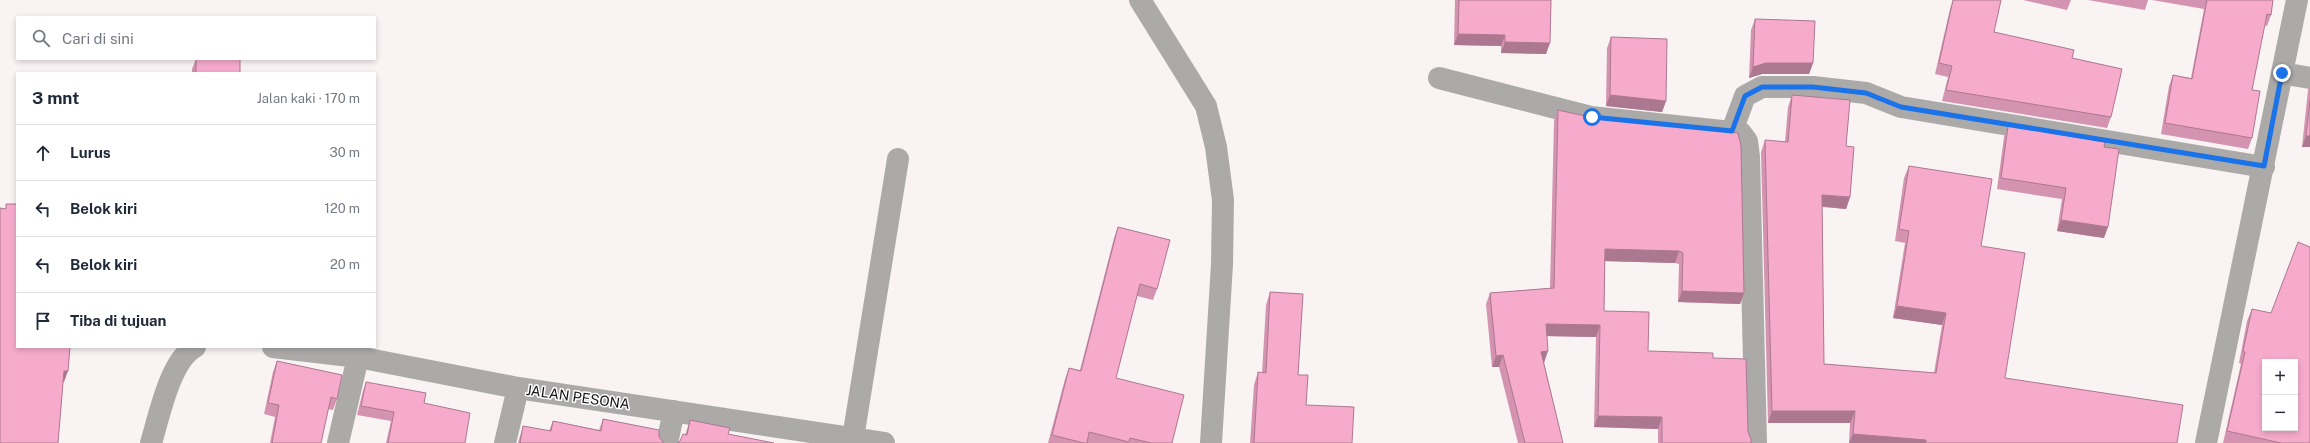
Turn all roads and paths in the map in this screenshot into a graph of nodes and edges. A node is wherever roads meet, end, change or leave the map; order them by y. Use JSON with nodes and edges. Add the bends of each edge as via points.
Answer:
{"nodes":[{"id":1,"x":1140,"y":0,"type":"edge"},
{"id":2,"x":2297,"y":0,"type":"edge"},
{"id":3,"x":2282,"y":73,"type":"junction"},
{"id":4,"x":1439,"y":78,"type":"dead end"},
{"id":5,"x":2310,"y":78,"type":"edge"},
{"id":6,"x":1732,"y":131,"type":"junction"},
{"id":7,"x":898,"y":159,"type":"dead end"},
{"id":8,"x":2264,"y":166,"type":"junction"},
{"id":9,"x":193,"y":348,"type":"edge"},
{"id":10,"x":282,"y":348,"type":"edge"},
{"id":11,"x":358,"y":357,"type":"junction"},
{"id":12,"x":518,"y":388,"type":"junction"},
{"id":13,"x":674,"y":411,"type":"junction"},
{"id":14,"x":853,"y":438,"type":"junction"},
{"id":15,"x":151,"y":443,"type":"edge"},
{"id":16,"x":338,"y":443,"type":"edge"},
{"id":17,"x":505,"y":443,"type":"edge"},
{"id":18,"x":667,"y":443,"type":"edge"},
{"id":19,"x":884,"y":443,"type":"edge"},
{"id":20,"x":1211,"y":443,"type":"edge"},
{"id":21,"x":1756,"y":443,"type":"edge"},
{"id":22,"x":2206,"y":443,"type":"edge"}],
"edges":[{"from":1,"to":20,"type":"street","via":[[1206,106],[1216,147],[1223,200],[1222,264]]},
{"from":2,"to":3,"type":"street"},
{"from":3,"to":5,"type":"street"},
{"from":3,"to":8,"type":"street"},
{"from":4,"to":6,"type":"street","via":[[1592,117]]},
{"from":6,"to":8,"type":"street","via":[[1745,96],[1762,87],[1813,87],[1866,93],[1901,107]]},
{"from":6,"to":21,"type":"street","via":[[1741,133],[1747,141]]},
{"from":7,"to":14,"type":"street"},
{"from":8,"to":22,"type":"street"},
{"from":9,"to":15,"type":"street","via":[[181,360],[173,374]]},
{"from":10,"to":11,"type":"street","name":"JALAN PESONA"},
{"from":11,"to":12,"type":"street","name":"JALAN PESONA"},
{"from":11,"to":16,"type":"street"},
{"from":12,"to":13,"type":"street","name":"JALAN PESONA"},
{"from":12,"to":17,"type":"street"},
{"from":13,"to":14,"type":"street","name":"JALAN PESONA"},
{"from":13,"to":18,"type":"street"},
{"from":14,"to":19,"type":"street","name":"JALAN PESONA"}]}
